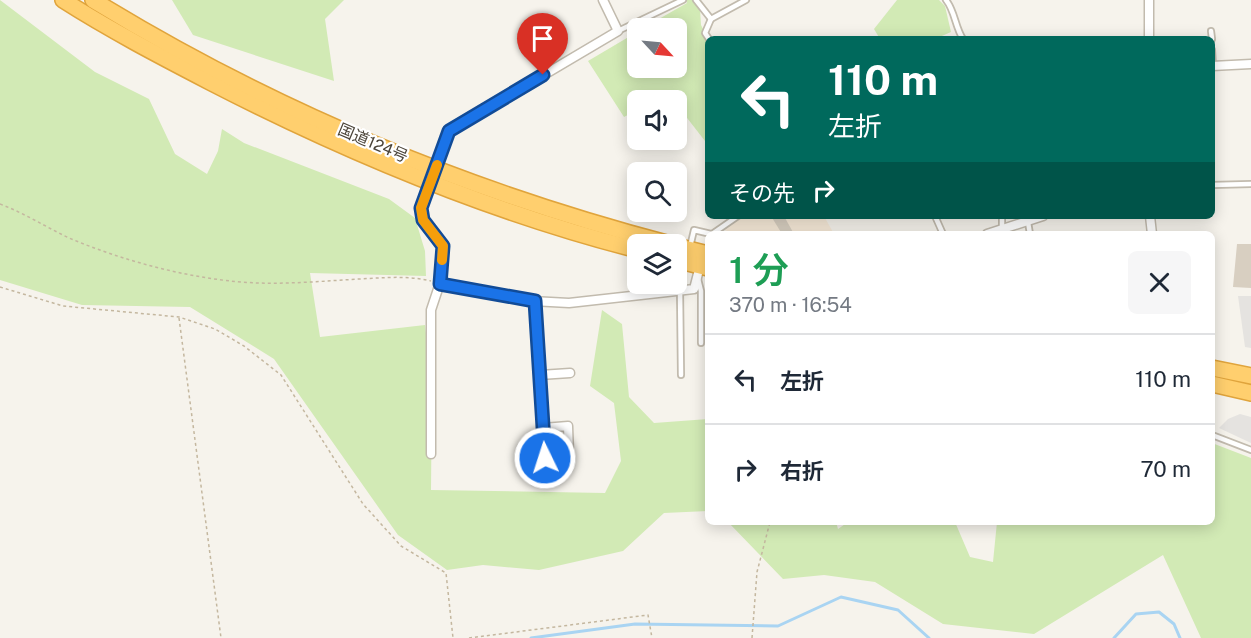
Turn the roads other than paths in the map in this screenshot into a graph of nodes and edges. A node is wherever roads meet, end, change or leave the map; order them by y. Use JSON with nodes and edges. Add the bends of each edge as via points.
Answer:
{"nodes":[{"id":1,"x":63,"y":0,"type":"edge"},
{"id":2,"x":93,"y":0,"type":"edge"},
{"id":3,"x":603,"y":0,"type":"edge"},
{"id":4,"x":683,"y":0,"type":"edge"},
{"id":5,"x":696,"y":0,"type":"edge"},
{"id":6,"x":746,"y":0,"type":"edge"},
{"id":7,"x":946,"y":0,"type":"edge"},
{"id":8,"x":1149,"y":0,"type":"edge"},
{"id":9,"x":711,"y":19,"type":"junction"},
{"id":10,"x":618,"y":31,"type":"junction"},
{"id":11,"x":1211,"y":31,"type":"dead end"},
{"id":12,"x":707,"y":36,"type":"edge"},
{"id":13,"x":961,"y":36,"type":"edge"},
{"id":14,"x":1149,"y":36,"type":"edge"},
{"id":15,"x":1212,"y":36,"type":"edge"},
{"id":16,"x":1251,"y":64,"type":"edge"},
{"id":17,"x":1215,"y":66,"type":"edge"},
{"id":18,"x":1251,"y":184,"type":"edge"},
{"id":19,"x":1215,"y":185,"type":"edge"},
{"id":20,"x":734,"y":219,"type":"edge"},
{"id":21,"x":1002,"y":219,"type":"edge"},
{"id":22,"x":1036,"y":219,"type":"edge"},
{"id":23,"x":1028,"y":222,"type":"junction"},
{"id":24,"x":1002,"y":230,"type":"junction"},
{"id":25,"x":716,"y":231,"type":"edge"},
{"id":26,"x":998,"y":231,"type":"edge"},
{"id":27,"x":1030,"y":231,"type":"edge"},
{"id":28,"x":705,"y":233,"type":"edge"},
{"id":29,"x":635,"y":234,"type":"edge"},
{"id":30,"x":627,"y":247,"type":"edge"},
{"id":31,"x":697,"y":259,"type":"edge"},
{"id":32,"x":440,"y":284,"type":"junction"},
{"id":33,"x":687,"y":290,"type":"edge"},
{"id":34,"x":646,"y":294,"type":"edge"},
{"id":35,"x":680,"y":294,"type":"edge"},
{"id":36,"x":535,"y":301,"type":"junction"},
{"id":37,"x":701,"y":343,"type":"dead end"},
{"id":38,"x":1215,"y":369,"type":"edge"},
{"id":39,"x":570,"y":373,"type":"dead end"},
{"id":40,"x":540,"y":375,"type":"junction"},
{"id":41,"x":681,"y":375,"type":"dead end"},
{"id":42,"x":1251,"y":376,"type":"edge"},
{"id":43,"x":1215,"y":385,"type":"edge"},
{"id":44,"x":1251,"y":393,"type":"edge"},
{"id":45,"x":543,"y":428,"type":"junction"},
{"id":46,"x":1215,"y":436,"type":"edge"},
{"id":47,"x":1251,"y":450,"type":"edge"},
{"id":48,"x":431,"y":454,"type":"dead end"}],
"edges":[{"from":1,"to":30,"type":"highway","name":"国道124号","via":[[176,65],[322,138],[481,201]]},
{"from":2,"to":29,"type":"highway","name":"国道124号","via":[[243,83],[413,161],[560,213]]},
{"from":3,"to":10,"type":"street"},
{"from":4,"to":10,"type":"lane"},
{"from":5,"to":9,"type":"lane"},
{"from":6,"to":9,"type":"lane"},
{"from":7,"to":13,"type":"lane"},
{"from":8,"to":14,"type":"street"},
{"from":9,"to":12,"type":"lane"},
{"from":10,"to":32,"type":"street","bridge":true,"via":[[449,131],[421,208],[423,220],[443,246]]},
{"from":11,"to":15,"type":"lane"},
{"from":16,"to":17,"type":"street"},
{"from":18,"to":19,"type":"lane"},
{"from":20,"to":25,"type":"lane"},
{"from":21,"to":24,"type":"lane"},
{"from":22,"to":23,"type":"street"},
{"from":23,"to":24,"type":"street"},
{"from":23,"to":27,"type":"lane"},
{"from":24,"to":26,"type":"street"},
{"from":28,"to":31,"type":"lane","via":[[694,230]]},
{"from":31,"to":33,"type":"street","via":[[694,289]]},
{"from":31,"to":37,"type":"lane"},
{"from":32,"to":36,"type":"street"},
{"from":32,"to":48,"type":"street","via":[[431,310]]},
{"from":34,"to":36,"type":"street","via":[[569,303]]},
{"from":35,"to":41,"type":"lane"},
{"from":36,"to":40,"type":"street"},
{"from":38,"to":42,"type":"highway"},
{"from":39,"to":40,"type":"street"},
{"from":40,"to":45,"type":"street"},
{"from":43,"to":44,"type":"highway"},
{"from":45,"to":45,"type":"street","via":[[545,458],[569,456],[568,426]]},
{"from":46,"to":47,"type":"lane"}]}
